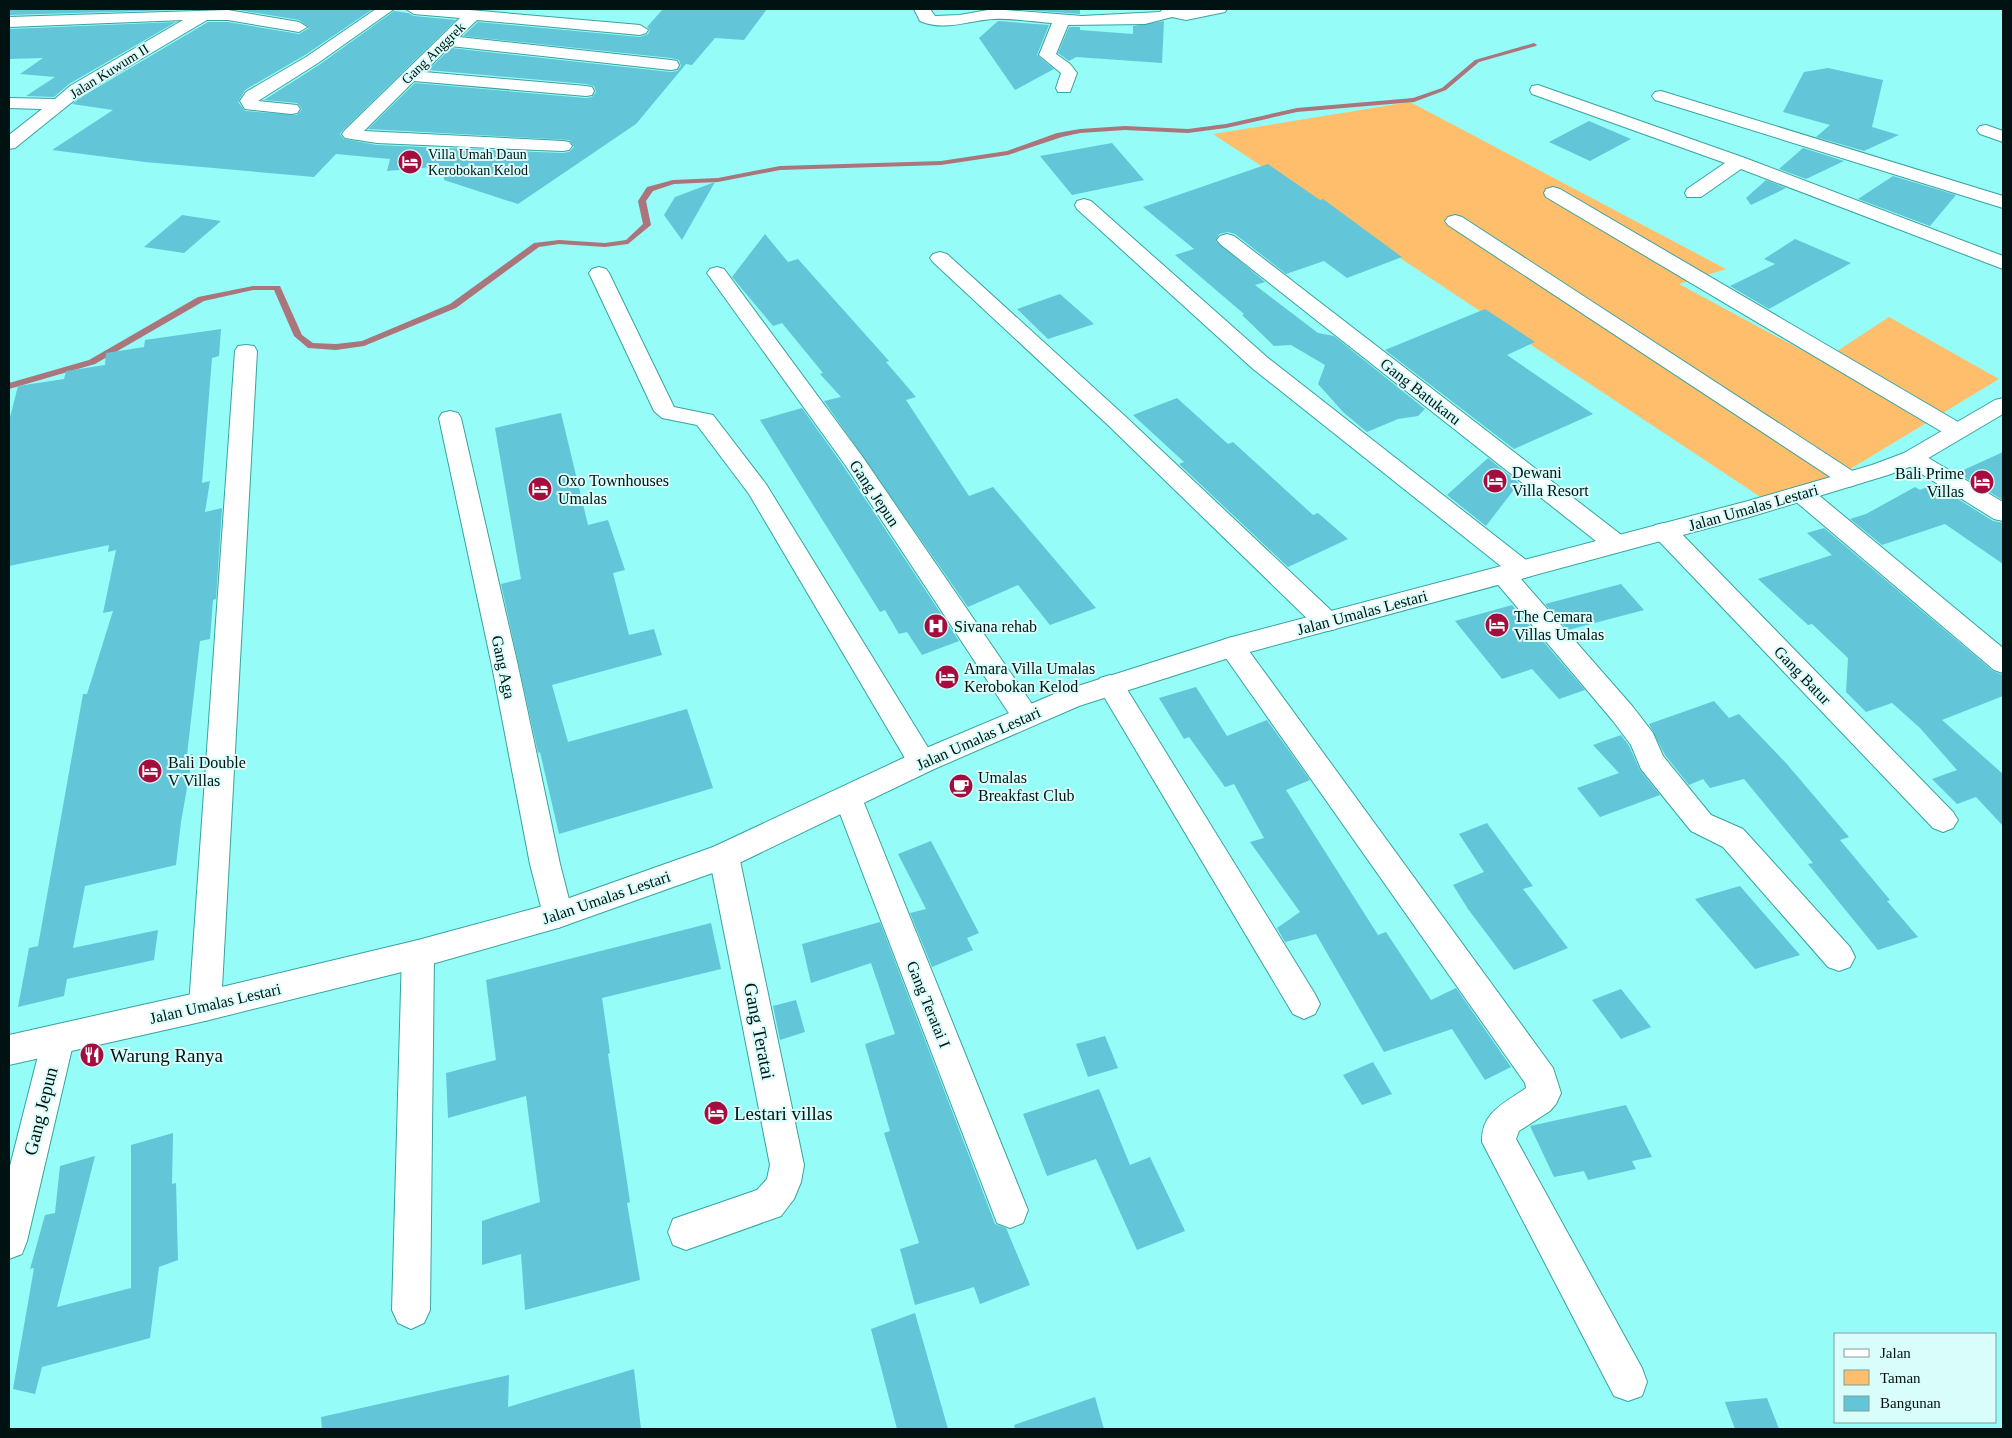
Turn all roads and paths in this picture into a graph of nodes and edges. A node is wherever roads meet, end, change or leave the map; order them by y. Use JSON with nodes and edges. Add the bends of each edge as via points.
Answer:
{"nodes":[{"id":1,"x":386,"y":9,"type":"edge"},
{"id":2,"x":414,"y":9,"type":"edge"},
{"id":3,"x":922,"y":9,"type":"edge"},
{"id":4,"x":1219,"y":9,"type":"edge"},
{"id":5,"x":1170,"y":10,"type":"edge"},
{"id":6,"x":211,"y":12,"type":"edge"},
{"id":7,"x":473,"y":15,"type":"junction"},
{"id":8,"x":1062,"y":19,"type":"junction"},
{"id":9,"x":9,"y":22,"type":"edge"},
{"id":10,"x":299,"y":27,"type":"dead end"},
{"id":11,"x":640,"y":30,"type":"dead end"},
{"id":12,"x":447,"y":41,"type":"junction"},
{"id":13,"x":671,"y":65,"type":"dead end"},
{"id":14,"x":409,"y":76,"type":"junction"},
{"id":15,"x":1064,"y":88,"type":"dead end"},
{"id":16,"x":1538,"y":90,"type":"dead end"},
{"id":17,"x":586,"y":91,"type":"dead end"},
{"id":18,"x":1661,"y":96,"type":"dead end"},
{"id":19,"x":9,"y":103,"type":"edge"},
{"id":20,"x":57,"y":104,"type":"junction"},
{"id":21,"x":291,"y":108,"type":"dead end"},
{"id":22,"x":1986,"y":130,"type":"dead end"},
{"id":23,"x":2003,"y":137,"type":"edge"},
{"id":24,"x":9,"y":144,"type":"edge"},
{"id":25,"x":563,"y":146,"type":"dead end"},
{"id":26,"x":1739,"y":162,"type":"junction"},
{"id":27,"x":1553,"y":193,"type":"dead end"},
{"id":28,"x":1694,"y":193,"type":"dead end"},
{"id":29,"x":2003,"y":202,"type":"edge"},
{"id":30,"x":1084,"y":205,"type":"dead end"},
{"id":31,"x":1455,"y":221,"type":"dead end"},
{"id":32,"x":1227,"y":240,"type":"dead end"},
{"id":33,"x":940,"y":258,"type":"dead end"},
{"id":34,"x":2003,"y":263,"type":"edge"},
{"id":35,"x":599,"y":273,"type":"dead end"},
{"id":36,"x":717,"y":273,"type":"dead end"},
{"id":37,"x":246,"y":351,"type":"dead end"},
{"id":38,"x":2003,"y":405,"type":"edge"},
{"id":39,"x":450,"y":418,"type":"dead end"},
{"id":40,"x":1957,"y":430,"type":"junction"},
{"id":41,"x":1912,"y":458,"type":"junction"},
{"id":42,"x":1849,"y":480,"type":"junction"},
{"id":43,"x":1802,"y":494,"type":"junction"},
{"id":44,"x":2003,"y":513,"type":"edge"},
{"id":45,"x":1664,"y":531,"type":"junction"},
{"id":46,"x":1615,"y":543,"type":"junction"},
{"id":47,"x":1513,"y":572,"type":"junction"},
{"id":48,"x":1327,"y":622,"type":"junction"},
{"id":49,"x":1232,"y":646,"type":"junction"},
{"id":50,"x":2003,"y":663,"type":"edge"},
{"id":51,"x":1110,"y":685,"type":"junction"},
{"id":52,"x":1026,"y":717,"type":"junction"},
{"id":53,"x":922,"y":762,"type":"junction"},
{"id":54,"x":848,"y":798,"type":"junction"},
{"id":55,"x":1943,"y":820,"type":"dead end"},
{"id":56,"x":724,"y":856,"type":"junction"},
{"id":57,"x":558,"y":915,"type":"junction"},
{"id":58,"x":418,"y":954,"type":"junction"},
{"id":59,"x":1838,"y":957,"type":"dead end"},
{"id":60,"x":1304,"y":1004,"type":"dead end"},
{"id":61,"x":205,"y":1006,"type":"junction"},
{"id":62,"x":58,"y":1040,"type":"junction"},
{"id":63,"x":9,"y":1050,"type":"edge"},
{"id":64,"x":1010,"y":1210,"type":"dead end"},
{"id":65,"x":686,"y":1232,"type":"dead end"},
{"id":66,"x":9,"y":1240,"type":"edge"},
{"id":67,"x":411,"y":1310,"type":"dead end"},
{"id":68,"x":1628,"y":1382,"type":"dead end"}],
"edges":[{"from":1,"to":21,"type":"street","via":[[249,101],[251,105]]},
{"from":2,"to":7,"type":"street","name":"Gang Anggrek"},
{"from":3,"to":8,"type":"street","via":[[926,18],[933,21],[1007,14]]},
{"from":4,"to":5,"type":"street","via":[[1186,14]]},
{"from":5,"to":8,"type":"street","via":[[1165,16],[1154,19]]},
{"from":6,"to":9,"type":"street"},
{"from":6,"to":10,"type":"street"},
{"from":6,"to":20,"type":"street","name":"Jalan Kuwum II","via":[[153,43]]},
{"from":7,"to":11,"type":"street"},
{"from":7,"to":12,"type":"street","name":"Gang Anggrek"},
{"from":8,"to":15,"type":"street","via":[[1047,55],[1069,73]]},
{"from":12,"to":13,"type":"street"},
{"from":12,"to":14,"type":"street","name":"Gang Anggrek"},
{"from":14,"to":17,"type":"street"},
{"from":14,"to":25,"type":"street","name":"Gang Anggrek","via":[[351,134],[377,138]]},
{"from":16,"to":26,"type":"street"},
{"from":18,"to":29,"type":"street"},
{"from":19,"to":20,"type":"street"},
{"from":20,"to":24,"type":"street","name":"Jalan Kuwum II"},
{"from":22,"to":23,"type":"street"},
{"from":26,"to":28,"type":"street"},
{"from":26,"to":34,"type":"street"},
{"from":27,"to":40,"type":"street"},
{"from":30,"to":47,"type":"street","via":[[1260,363]]},
{"from":31,"to":42,"type":"street"},
{"from":32,"to":46,"type":"street","name":"Gang Batukaru"},
{"from":33,"to":48,"type":"street"},
{"from":35,"to":53,"type":"street","via":[[665,411],[705,420],[758,490]]},
{"from":36,"to":52,"type":"street","name":"Gang Jepun","via":[[854,461]]},
{"from":37,"to":61,"type":"street"},
{"from":38,"to":40,"type":"street","name":"Jalan Umalas Lestari"},
{"from":39,"to":57,"type":"street","name":"Gang Aga"},
{"from":40,"to":41,"type":"street","name":"Jalan Umalas Lestari"},
{"from":41,"to":42,"type":"street","name":"Jalan Umalas Lestari"},
{"from":41,"to":44,"type":"street"},
{"from":42,"to":43,"type":"street","name":"Jalan Umalas Lestari"},
{"from":43,"to":45,"type":"street","name":"Jalan Umalas Lestari"},
{"from":43,"to":50,"type":"street"},
{"from":45,"to":46,"type":"street","name":"Jalan Umalas Lestari"},
{"from":45,"to":55,"type":"street","name":"Gang Batur"},
{"from":46,"to":47,"type":"street","name":"Jalan Umalas Lestari"},
{"from":47,"to":48,"type":"street","name":"Jalan Umalas Lestari"},
{"from":47,"to":59,"type":"street","via":[[1623,714],[1643,741],[1652,761],[1689,809],[1701,823],[1733,838]]},
{"from":48,"to":49,"type":"street","name":"Jalan Umalas Lestari"},
{"from":49,"to":51,"type":"street","name":"Jalan Umalas Lestari"},
{"from":49,"to":68,"type":"street","via":[[1541,1079],[1544,1094],[1501,1123],[1497,1135],[1499,1142]]},
{"from":51,"to":52,"type":"street","name":"Jalan Umalas Lestari"},
{"from":51,"to":60,"type":"street"},
{"from":52,"to":53,"type":"street","name":"Jalan Umalas Lestari"},
{"from":53,"to":54,"type":"street","name":"Jalan Umalas Lestari"},
{"from":54,"to":56,"type":"street","name":"Jalan Umalas Lestari"},
{"from":54,"to":64,"type":"street","name":"Gang Teratai I"},
{"from":56,"to":57,"type":"street","name":"Jalan Umalas Lestari"},
{"from":56,"to":65,"type":"street","name":"Gang Teratai","via":[[787,1165],[778,1196],[768,1204]]},
{"from":57,"to":58,"type":"street","name":"Jalan Umalas Lestari"},
{"from":58,"to":61,"type":"street","name":"Jalan Umalas Lestari"},
{"from":58,"to":67,"type":"street"},
{"from":61,"to":62,"type":"street","name":"Jalan Umalas Lestari"},
{"from":62,"to":63,"type":"street","name":"Jalan Umalas Lestari"},
{"from":62,"to":66,"type":"street","name":"Gang Jepun"}]}
